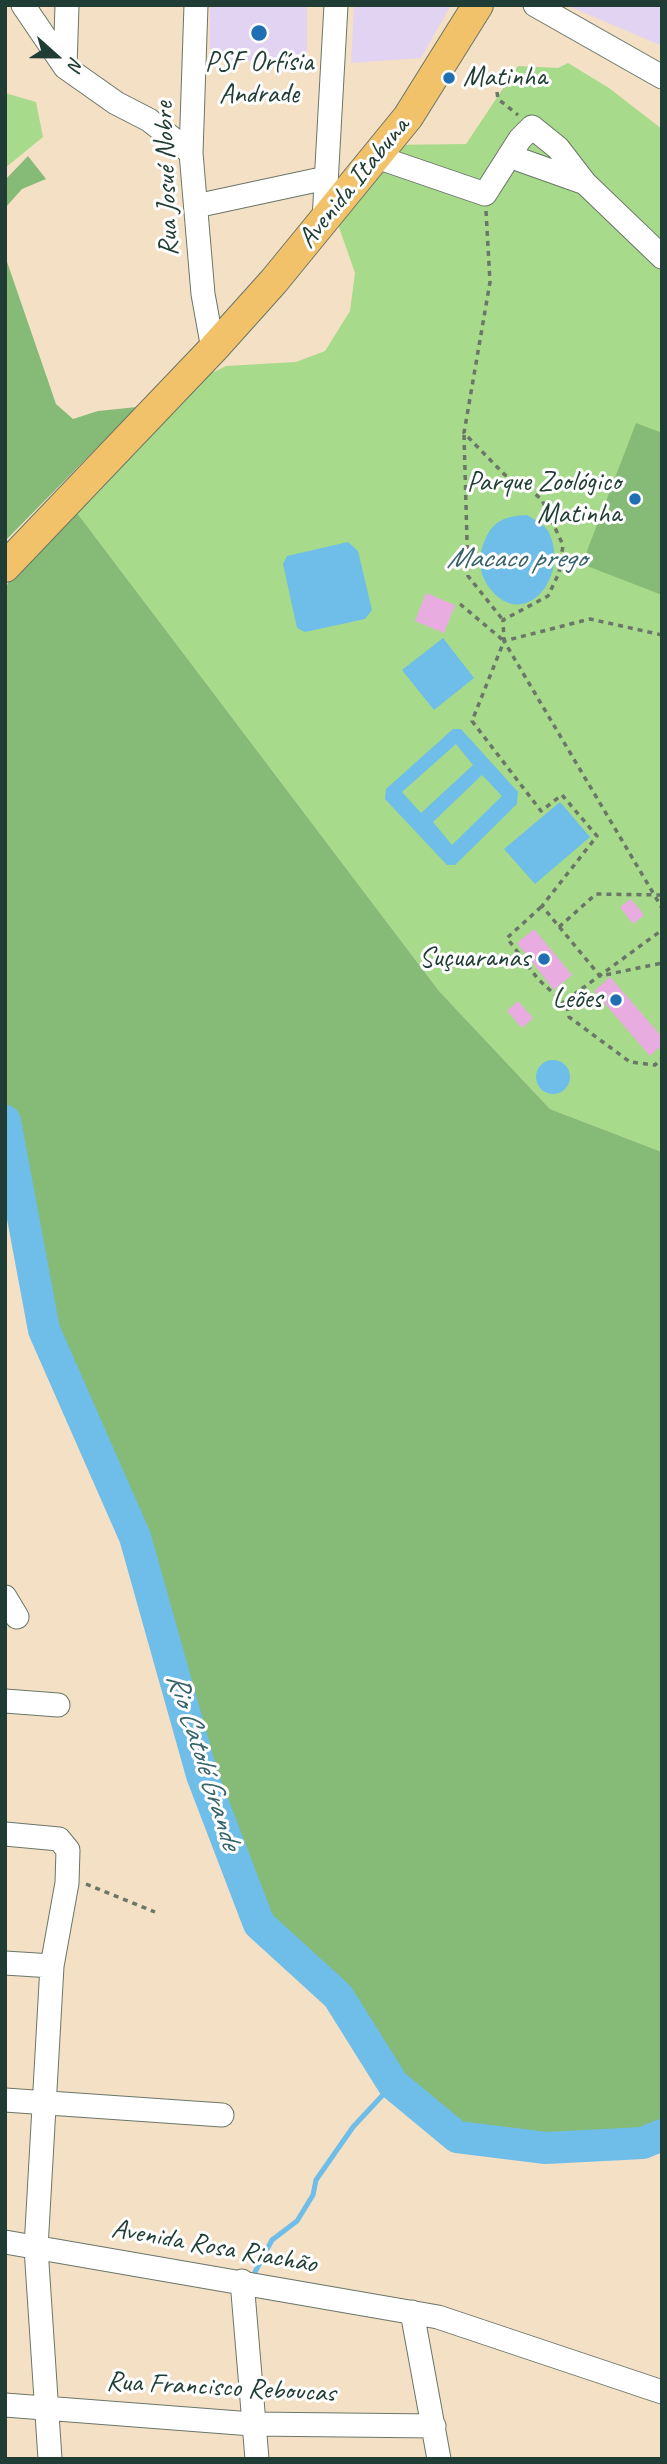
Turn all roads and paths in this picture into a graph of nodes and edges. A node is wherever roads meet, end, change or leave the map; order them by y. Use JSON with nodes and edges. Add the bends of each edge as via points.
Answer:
{"nodes":[{"id":1,"x":23,"y":5,"type":"edge"},
{"id":2,"x":67,"y":5,"type":"edge"},
{"id":3,"x":196,"y":5,"type":"edge"},
{"id":4,"x":336,"y":5,"type":"edge"},
{"id":5,"x":478,"y":5,"type":"edge"},
{"id":6,"x":535,"y":5,"type":"edge"},
{"id":7,"x":65,"y":67,"type":"junction"},
{"id":8,"x":662,"y":78,"type":"edge"},
{"id":9,"x":497,"y":92,"type":"dead end"},
{"id":10,"x":532,"y":127,"type":"junction"},
{"id":11,"x":191,"y":153,"type":"junction"},
{"id":12,"x":374,"y":156,"type":"junction"},
{"id":13,"x":509,"y":156,"type":"junction"},
{"id":14,"x":326,"y":178,"type":"junction"},
{"id":15,"x":585,"y":183,"type":"junction"},
{"id":16,"x":485,"y":194,"type":"junction"},
{"id":17,"x":196,"y":206,"type":"junction"},
{"id":18,"x":324,"y":220,"type":"junction"},
{"id":19,"x":662,"y":257,"type":"edge"},
{"id":20,"x":213,"y":349,"type":"junction"},
{"id":21,"x":464,"y":433,"type":"junction"},
{"id":22,"x":5,"y":567,"type":"edge"},
{"id":23,"x":460,"y":604,"type":"dead end"},
{"id":24,"x":503,"y":620,"type":"junction"},
{"id":25,"x":662,"y":635,"type":"edge"},
{"id":26,"x":505,"y":641,"type":"junction"},
{"id":27,"x":654,"y":895,"type":"junction"},
{"id":28,"x":662,"y":895,"type":"edge"},
{"id":29,"x":542,"y":906,"type":"junction"},
{"id":30,"x":662,"y":908,"type":"edge"},
{"id":31,"x":559,"y":927,"type":"junction"},
{"id":32,"x":662,"y":930,"type":"edge"},
{"id":33,"x":662,"y":963,"type":"edge"},
{"id":34,"x":600,"y":976,"type":"junction"},
{"id":35,"x":567,"y":1006,"type":"junction"},
{"id":36,"x":662,"y":1058,"type":"edge"},
{"id":37,"x":5,"y":1701,"type":"edge"},
{"id":38,"x":58,"y":1705,"type":"dead end"},
{"id":39,"x":5,"y":1834,"type":"edge"},
{"id":40,"x":67,"y":1883,"type":"junction"},
{"id":41,"x":155,"y":1912,"type":"dead end"},
{"id":42,"x":5,"y":1963,"type":"edge"},
{"id":43,"x":52,"y":1966,"type":"junction"},
{"id":44,"x":5,"y":2100,"type":"edge"},
{"id":45,"x":45,"y":2104,"type":"junction"},
{"id":46,"x":222,"y":2115,"type":"dead end"},
{"id":47,"x":5,"y":2242,"type":"edge"},
{"id":48,"x":36,"y":2248,"type":"junction"},
{"id":49,"x":242,"y":2281,"type":"junction"},
{"id":50,"x":412,"y":2312,"type":"junction"},
{"id":51,"x":662,"y":2392,"type":"edge"},
{"id":52,"x":5,"y":2405,"type":"edge"},
{"id":53,"x":47,"y":2407,"type":"junction"},
{"id":54,"x":252,"y":2424,"type":"junction"},
{"id":55,"x":433,"y":2426,"type":"junction"},
{"id":56,"x":50,"y":2459,"type":"edge"},
{"id":57,"x":257,"y":2459,"type":"edge"},
{"id":58,"x":439,"y":2459,"type":"edge"}],
"edges":[{"from":1,"to":7,"type":"street"},
{"from":2,"to":7,"type":"street"},
{"from":3,"to":11,"type":"street","name":"Rua Josué Nobre"},
{"from":4,"to":14,"type":"street"},
{"from":5,"to":12,"type":"main road","name":"Avenida Itabuna","via":[[436,77]]},
{"from":6,"to":8,"type":"street"},
{"from":7,"to":11,"type":"street","via":[[149,120]]},
{"from":9,"to":10,"type":"path","via":[[498,99]]},
{"from":10,"to":13,"type":"street"},
{"from":10,"to":15,"type":"street","via":[[558,148]]},
{"from":11,"to":17,"type":"street","name":"Rua Josué Nobre"},
{"from":12,"to":16,"type":"street"},
{"from":12,"to":18,"type":"main road","name":"Avenida Itabuna"},
{"from":13,"to":15,"type":"street"},
{"from":13,"to":16,"type":"street"},
{"from":14,"to":17,"type":"street"},
{"from":14,"to":18,"type":"street"},
{"from":15,"to":19,"type":"street"},
{"from":16,"to":21,"type":"path","via":[[490,282]]},
{"from":17,"to":20,"type":"street","name":"Rua Josué Nobre"},
{"from":18,"to":20,"type":"main road","name":"Avenida Itabuna"},
{"from":20,"to":22,"type":"main road","name":"Avenida Itabuna"},
{"from":21,"to":24,"type":"path","via":[[468,576]]},
{"from":21,"to":24,"type":"path","via":[[505,475],[522,481],[542,500],[563,545],[559,573],[548,596]]},
{"from":23,"to":26,"type":"path"},
{"from":24,"to":26,"type":"path"},
{"from":25,"to":26,"type":"path","via":[[590,620]]},
{"from":26,"to":27,"type":"path"},
{"from":26,"to":29,"type":"path","via":[[472,721],[541,811],[562,795],[597,836]]},
{"from":27,"to":28,"type":"path"},
{"from":27,"to":30,"type":"path"},
{"from":27,"to":31,"type":"path","via":[[596,894]]},
{"from":29,"to":31,"type":"path"},
{"from":29,"to":35,"type":"path","via":[[507,938],[538,979]]},
{"from":31,"to":34,"type":"path"},
{"from":32,"to":34,"type":"path"},
{"from":33,"to":34,"type":"path"},
{"from":34,"to":35,"type":"path"},
{"from":35,"to":36,"type":"path","via":[[569,1017],[630,1062],[655,1065]]},
{"from":37,"to":38,"type":"street"},
{"from":39,"to":40,"type":"street","via":[[64,1841]]},
{"from":40,"to":41,"type":"path","via":[[86,1884]]},
{"from":40,"to":43,"type":"street"},
{"from":42,"to":43,"type":"street"},
{"from":43,"to":45,"type":"street"},
{"from":44,"to":45,"type":"street"},
{"from":45,"to":46,"type":"street"},
{"from":45,"to":48,"type":"street"},
{"from":47,"to":48,"type":"street","name":"Avenida Rosa Riachão"},
{"from":48,"to":49,"type":"street","name":"Avenida Rosa Riachão"},
{"from":48,"to":53,"type":"street"},
{"from":49,"to":50,"type":"street","name":"Avenida Rosa Riachão"},
{"from":49,"to":54,"type":"street"},
{"from":50,"to":51,"type":"street","name":"Avenida Rosa Riachão","via":[[477,2328]]},
{"from":50,"to":55,"type":"street"},
{"from":52,"to":53,"type":"street","name":"Rua Francisco Reboucas"},
{"from":53,"to":54,"type":"street","name":"Rua Francisco Reboucas"},
{"from":53,"to":56,"type":"street"},
{"from":54,"to":55,"type":"street","name":"Rua Francisco Reboucas"},
{"from":54,"to":57,"type":"street"},
{"from":55,"to":58,"type":"street"}]}
